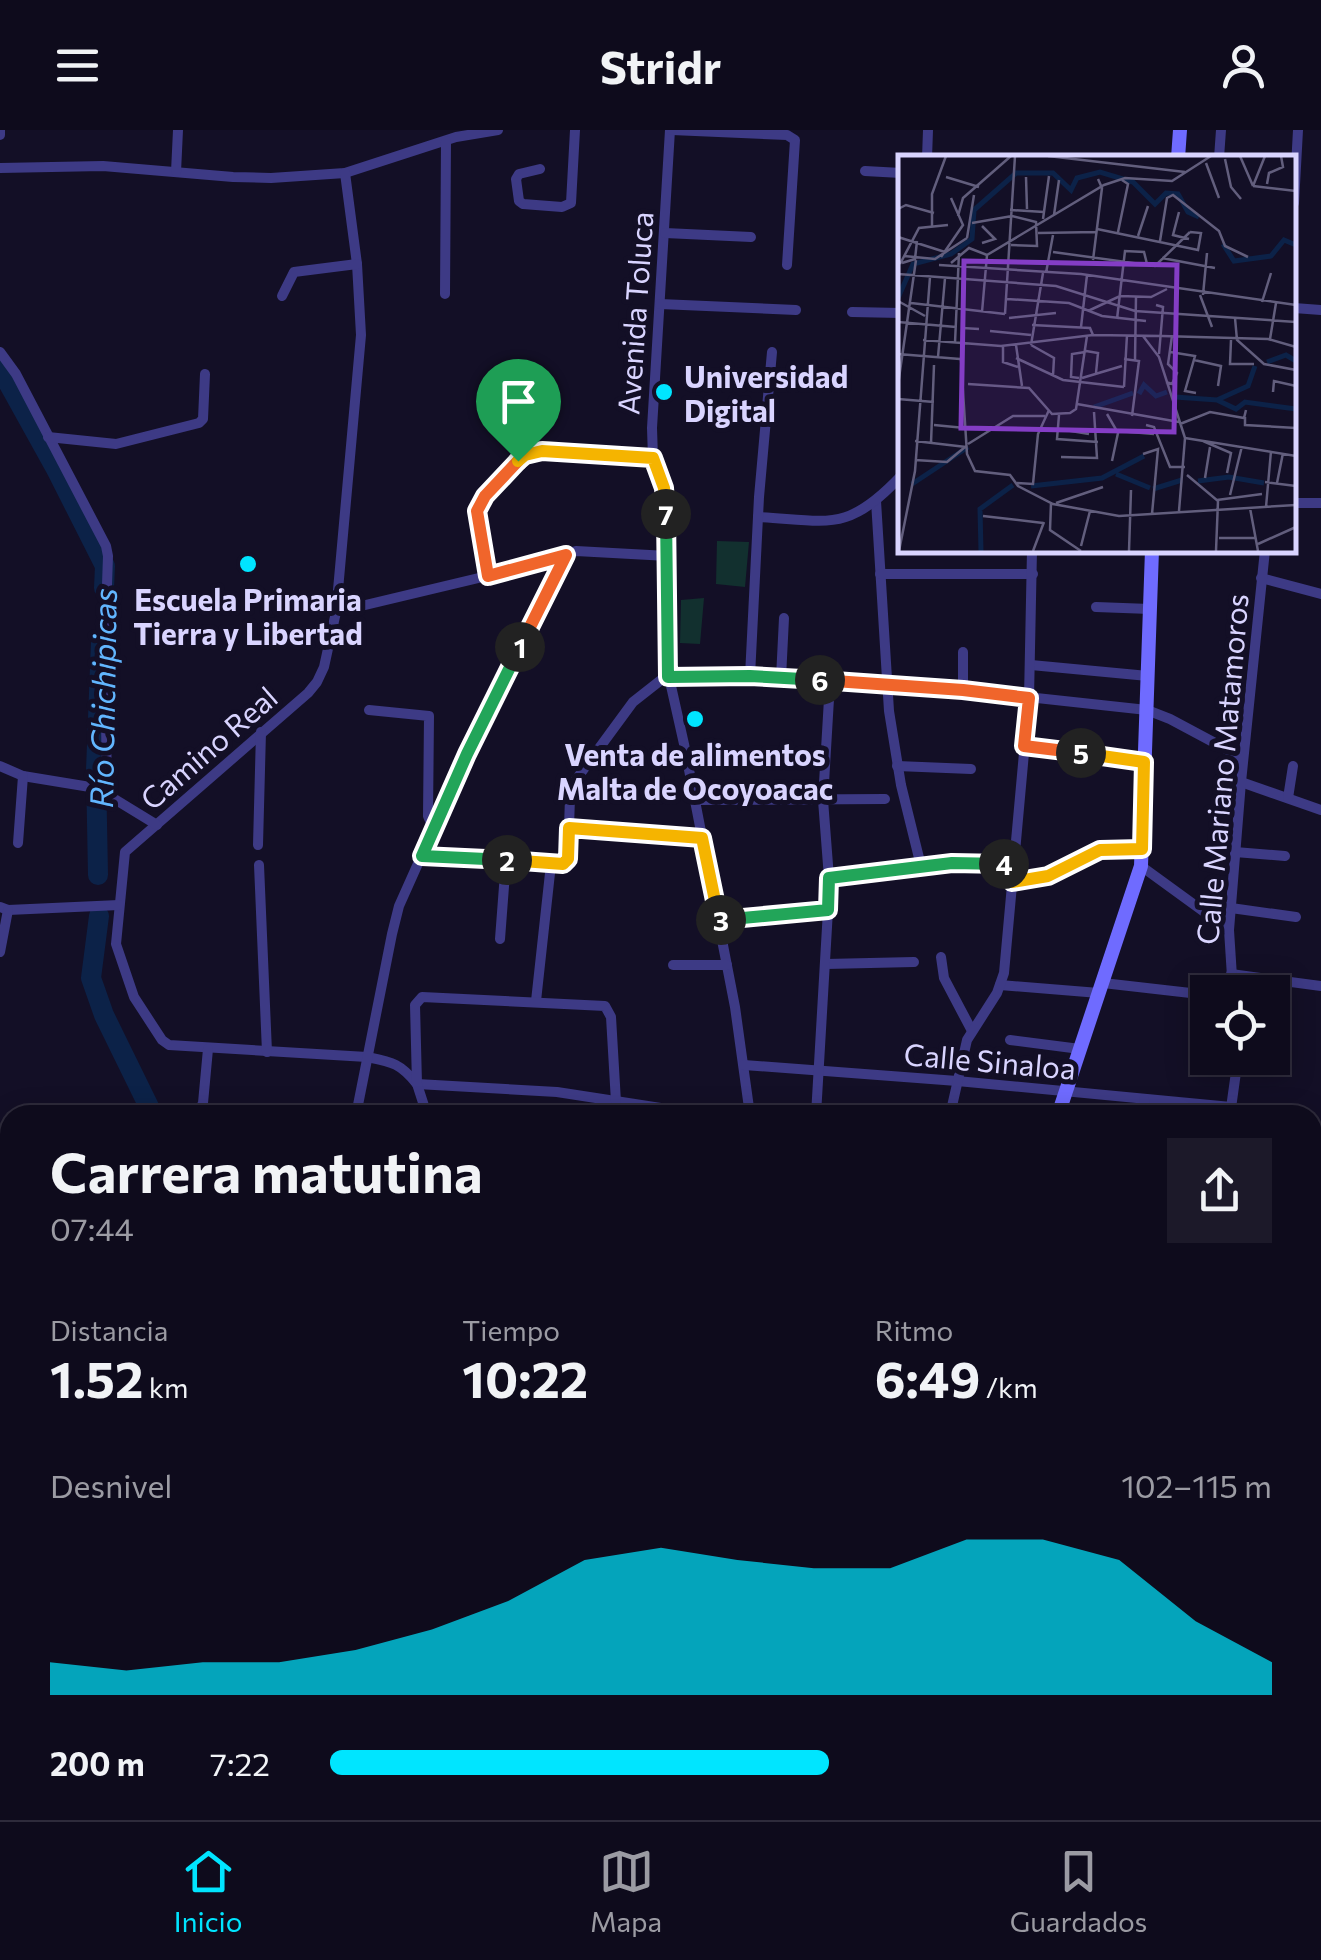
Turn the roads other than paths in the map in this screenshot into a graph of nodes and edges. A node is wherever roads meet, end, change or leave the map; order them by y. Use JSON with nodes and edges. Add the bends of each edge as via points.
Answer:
{"nodes":[{"id":1,"x":178,"y":130,"type":"edge"},
{"id":2,"x":498,"y":130,"type":"edge"},
{"id":3,"x":575,"y":130,"type":"edge"},
{"id":4,"x":671,"y":130,"type":"edge"},
{"id":5,"x":928,"y":130,"type":"edge"},
{"id":6,"x":1180,"y":130,"type":"edge"},
{"id":7,"x":1222,"y":130,"type":"edge"},
{"id":8,"x":1298,"y":130,"type":"edge"},
{"id":9,"x":446,"y":141,"type":"junction"},
{"id":10,"x":927,"y":155,"type":"edge"},
{"id":11,"x":1178,"y":155,"type":"edge"},
{"id":12,"x":1219,"y":155,"type":"edge"},
{"id":13,"x":1296,"y":166,"type":"edge"},
{"id":14,"x":0,"y":168,"type":"edge"},
{"id":15,"x":540,"y":170,"type":"dead end"},
{"id":16,"x":176,"y":172,"type":"junction"},
{"id":17,"x":865,"y":172,"type":"dead end"},
{"id":18,"x":344,"y":173,"type":"junction"},
{"id":19,"x":898,"y":173,"type":"edge"},
{"id":20,"x":665,"y":232,"type":"junction"},
{"id":21,"x":751,"y":237,"type":"dead end"},
{"id":22,"x":357,"y":264,"type":"junction"},
{"id":23,"x":787,"y":264,"type":"dead end"},
{"id":24,"x":445,"y":294,"type":"dead end"},
{"id":25,"x":282,"y":296,"type":"dead end"},
{"id":26,"x":660,"y":304,"type":"junction"},
{"id":27,"x":1296,"y":308,"type":"edge"},
{"id":28,"x":796,"y":310,"type":"dead end"},
{"id":29,"x":1321,"y":310,"type":"edge"},
{"id":30,"x":852,"y":312,"type":"dead end"},
{"id":31,"x":898,"y":312,"type":"edge"},
{"id":32,"x":0,"y":352,"type":"edge"},
{"id":33,"x":772,"y":352,"type":"dead end"},
{"id":34,"x":205,"y":374,"type":"dead end"},
{"id":35,"x":48,"y":436,"type":"junction"},
{"id":36,"x":653,"y":458,"type":"junction"},
{"id":37,"x":898,"y":479,"type":"edge"},
{"id":38,"x":876,"y":501,"type":"junction"},
{"id":39,"x":758,"y":517,"type":"junction"},
{"id":40,"x":1032,"y":552,"type":"edge"},
{"id":41,"x":1152,"y":552,"type":"edge"},
{"id":42,"x":1265,"y":552,"type":"edge"},
{"id":43,"x":566,"y":555,"type":"junction"},
{"id":44,"x":668,"y":556,"type":"junction"},
{"id":45,"x":880,"y":574,"type":"junction"},
{"id":46,"x":1032,"y":574,"type":"junction"},
{"id":47,"x":488,"y":576,"type":"junction"},
{"id":48,"x":1262,"y":578,"type":"junction"},
{"id":49,"x":1321,"y":594,"type":"edge"},
{"id":50,"x":1096,"y":606,"type":"dead end"},
{"id":51,"x":1150,"y":609,"type":"junction"},
{"id":52,"x":336,"y":612,"type":"junction"},
{"id":53,"x":784,"y":618,"type":"dead end"},
{"id":54,"x":963,"y":652,"type":"dead end"},
{"id":55,"x":1031,"y":665,"type":"junction"},
{"id":56,"x":750,"y":676,"type":"junction"},
{"id":57,"x":1148,"y":676,"type":"junction"},
{"id":58,"x":668,"y":677,"type":"junction"},
{"id":59,"x":780,"y":678,"type":"junction"},
{"id":60,"x":830,"y":682,"type":"junction"},
{"id":61,"x":887,"y":685,"type":"junction"},
{"id":62,"x":963,"y":690,"type":"junction"},
{"id":63,"x":1029,"y":698,"type":"junction"},
{"id":64,"x":369,"y":710,"type":"dead end"},
{"id":65,"x":1147,"y":710,"type":"junction"},
{"id":66,"x":261,"y":732,"type":"junction"},
{"id":67,"x":1024,"y":746,"type":"junction"},
{"id":68,"x":1243,"y":758,"type":"junction"},
{"id":69,"x":1144,"y":762,"type":"junction"},
{"id":70,"x":0,"y":766,"type":"edge"},
{"id":71,"x":897,"y":766,"type":"junction"},
{"id":72,"x":1293,"y":766,"type":"dead end"},
{"id":73,"x":971,"y":769,"type":"dead end"},
{"id":74,"x":24,"y":776,"type":"junction"},
{"id":75,"x":1241,"y":782,"type":"junction"},
{"id":76,"x":105,"y":793,"type":"junction"},
{"id":77,"x":885,"y":798,"type":"dead end"},
{"id":78,"x":1288,"y":798,"type":"junction"},
{"id":79,"x":695,"y":800,"type":"junction"},
{"id":80,"x":823,"y":800,"type":"junction"},
{"id":81,"x":1321,"y":810,"type":"edge"},
{"id":82,"x":156,"y":825,"type":"junction"},
{"id":83,"x":569,"y":828,"type":"junction"},
{"id":84,"x":434,"y":830,"type":"junction"},
{"id":85,"x":702,"y":838,"type":"junction"},
{"id":86,"x":18,"y":843,"type":"dead end"},
{"id":87,"x":258,"y":845,"type":"dead end"},
{"id":88,"x":1142,"y":849,"type":"junction"},
{"id":89,"x":1235,"y":852,"type":"junction"},
{"id":90,"x":422,"y":856,"type":"junction"},
{"id":91,"x":1285,"y":856,"type":"dead end"},
{"id":92,"x":506,"y":860,"type":"junction"},
{"id":93,"x":551,"y":864,"type":"junction"},
{"id":94,"x":1013,"y":864,"type":"junction"},
{"id":95,"x":259,"y":865,"type":"dead end"},
{"id":96,"x":921,"y":866,"type":"junction"},
{"id":97,"x":1141,"y":866,"type":"junction"},
{"id":98,"x":829,"y":878,"type":"junction"},
{"id":99,"x":1012,"y":882,"type":"junction"},
{"id":100,"x":119,"y":905,"type":"junction"},
{"id":101,"x":4,"y":908,"type":"edge"},
{"id":102,"x":1231,"y":908,"type":"junction"},
{"id":103,"x":828,"y":910,"type":"junction"},
{"id":104,"x":1296,"y":917,"type":"dead end"},
{"id":105,"x":719,"y":920,"type":"junction"},
{"id":106,"x":1229,"y":930,"type":"junction"},
{"id":107,"x":500,"y":939,"type":"dead end"},
{"id":108,"x":0,"y":952,"type":"edge"},
{"id":109,"x":941,"y":956,"type":"dead end"},
{"id":110,"x":914,"y":962,"type":"dead end"},
{"id":111,"x":728,"y":964,"type":"junction"},
{"id":112,"x":826,"y":964,"type":"junction"},
{"id":113,"x":673,"y":965,"type":"dead end"},
{"id":114,"x":1231,"y":974,"type":"joint"},
{"id":115,"x":1000,"y":985,"type":"junction"},
{"id":116,"x":1321,"y":986,"type":"edge"},
{"id":117,"x":1101,"y":988,"type":"junction"},
{"id":118,"x":1190,"y":994,"type":"edge"},
{"id":119,"x":536,"y":1001,"type":"junction"},
{"id":120,"x":972,"y":1030,"type":"junction"},
{"id":121,"x":1010,"y":1040,"type":"dead end"},
{"id":122,"x":208,"y":1049,"type":"junction"},
{"id":123,"x":1080,"y":1049,"type":"junction"},
{"id":124,"x":266,"y":1052,"type":"junction"},
{"id":125,"x":367,"y":1057,"type":"junction"},
{"id":126,"x":744,"y":1066,"type":"junction"},
{"id":127,"x":818,"y":1071,"type":"junction"},
{"id":128,"x":1235,"y":1075,"type":"edge"},
{"id":129,"x":957,"y":1081,"type":"junction"},
{"id":130,"x":417,"y":1084,"type":"junction"},
{"id":131,"x":1066,"y":1091,"type":"junction"},
{"id":132,"x":1144,"y":1099,"type":"junction"},
{"id":133,"x":616,"y":1102,"type":"junction"},
{"id":134,"x":201,"y":1105,"type":"edge"},
{"id":135,"x":358,"y":1105,"type":"edge"},
{"id":136,"x":423,"y":1105,"type":"edge"},
{"id":137,"x":620,"y":1105,"type":"edge"},
{"id":138,"x":749,"y":1105,"type":"edge"},
{"id":139,"x":816,"y":1105,"type":"edge"},
{"id":140,"x":952,"y":1105,"type":"edge"},
{"id":141,"x":1061,"y":1105,"type":"edge"},
{"id":142,"x":1145,"y":1105,"type":"edge"},
{"id":143,"x":1187,"y":1105,"type":"edge"},
{"id":144,"x":1231,"y":1105,"type":"edge"}],
"edges":[{"from":1,"to":16,"type":"street"},
{"from":2,"to":9,"type":"street"},
{"from":3,"to":15,"type":"street","via":[[571,202],[562,207],[519,201],[519,174]]},
{"from":4,"to":20,"type":"street","name":"Avenida Toluca"},
{"from":4,"to":23,"type":"street","via":[[794,140]]},
{"from":5,"to":10,"type":"street"},
{"from":6,"to":11,"type":"main road"},
{"from":7,"to":12,"type":"street"},
{"from":8,"to":13,"type":"street"},
{"from":9,"to":18,"type":"street"},
{"from":9,"to":24,"type":"street"},
{"from":14,"to":16,"type":"street"},
{"from":16,"to":18,"type":"street","via":[[271,178]]},
{"from":17,"to":19,"type":"street"},
{"from":18,"to":22,"type":"street","name":"Camino Real"},
{"from":20,"to":21,"type":"street"},
{"from":20,"to":26,"type":"street","name":"Avenida Toluca"},
{"from":22,"to":25,"type":"street","via":[[294,272]]},
{"from":22,"to":52,"type":"street","name":"Camino Real","via":[[361,334]]},
{"from":26,"to":28,"type":"street"},
{"from":26,"to":36,"type":"street","name":"Avenida Toluca"},
{"from":27,"to":29,"type":"street"},
{"from":30,"to":31,"type":"street"},
{"from":32,"to":35,"type":"street"},
{"from":33,"to":39,"type":"street"},
{"from":34,"to":35,"type":"street","via":[[199,423],[116,444]]},
{"from":35,"to":76,"type":"street","via":[[108,556]]},
{"from":36,"to":44,"type":"street","name":"Avenida Toluca","via":[[666,501]]},
{"from":36,"to":47,"type":"street","via":[[525,455],[477,511]]},
{"from":37,"to":38,"type":"street"},
{"from":38,"to":39,"type":"street","via":[[836,520]]},
{"from":38,"to":45,"type":"street"},
{"from":39,"to":56,"type":"street"},
{"from":40,"to":46,"type":"street"},
{"from":41,"to":51,"type":"main road"},
{"from":42,"to":48,"type":"street","name":"Calle Mariano Matamoros"},
{"from":43,"to":44,"type":"street"},
{"from":43,"to":47,"type":"street"},
{"from":43,"to":84,"type":"street"},
{"from":44,"to":58,"type":"street","name":"Avenida Toluca"},
{"from":45,"to":46,"type":"street"},
{"from":45,"to":61,"type":"street"},
{"from":46,"to":55,"type":"street"},
{"from":47,"to":52,"type":"street"},
{"from":48,"to":49,"type":"street"},
{"from":48,"to":68,"type":"street","name":"Calle Mariano Matamoros"},
{"from":50,"to":51,"type":"street"},
{"from":51,"to":57,"type":"main road"},
{"from":52,"to":66,"type":"street","name":"Camino Real","via":[[317,682]]},
{"from":53,"to":59,"type":"street"},
{"from":54,"to":62,"type":"street"},
{"from":55,"to":57,"type":"street"},
{"from":55,"to":63,"type":"street"},
{"from":56,"to":58,"type":"street"},
{"from":56,"to":59,"type":"street"},
{"from":57,"to":65,"type":"main road"},
{"from":58,"to":79,"type":"street","name":"Avenida Toluca"},
{"from":58,"to":83,"type":"street","via":[[633,702],[575,781]]},
{"from":59,"to":60,"type":"street"},
{"from":60,"to":61,"type":"street"},
{"from":60,"to":80,"type":"street"},
{"from":61,"to":62,"type":"street"},
{"from":61,"to":71,"type":"street"},
{"from":62,"to":63,"type":"street"},
{"from":63,"to":65,"type":"street"},
{"from":63,"to":67,"type":"street"},
{"from":64,"to":84,"type":"street","via":[[430,716],[428,816]]},
{"from":65,"to":68,"type":"street"},
{"from":65,"to":69,"type":"main road"},
{"from":66,"to":82,"type":"street","name":"Camino Real"},
{"from":66,"to":87,"type":"street"},
{"from":67,"to":69,"type":"street"},
{"from":67,"to":94,"type":"street"},
{"from":68,"to":75,"type":"street","name":"Calle Mariano Matamoros"},
{"from":69,"to":88,"type":"main road"},
{"from":70,"to":74,"type":"street"},
{"from":71,"to":73,"type":"street"},
{"from":71,"to":96,"type":"street"},
{"from":72,"to":78,"type":"street"},
{"from":74,"to":76,"type":"street"},
{"from":74,"to":86,"type":"street"},
{"from":75,"to":78,"type":"street"},
{"from":75,"to":89,"type":"street","name":"Calle Mariano Matamoros"},
{"from":76,"to":82,"type":"street"},
{"from":77,"to":80,"type":"street"},
{"from":78,"to":81,"type":"street"},
{"from":79,"to":80,"type":"street"},
{"from":79,"to":85,"type":"street","name":"Avenida Toluca"},
{"from":80,"to":98,"type":"street"},
{"from":82,"to":100,"type":"street","name":"Camino Real","via":[[125,852]]},
{"from":83,"to":85,"type":"street"},
{"from":83,"to":93,"type":"street","via":[[568,859]]},
{"from":84,"to":90,"type":"street"},
{"from":85,"to":105,"type":"street","name":"Avenida Toluca"},
{"from":88,"to":97,"type":"main road"},
{"from":88,"to":99,"type":"street","via":[[1100,850],[1048,876]]},
{"from":89,"to":91,"type":"street"},
{"from":89,"to":102,"type":"street","name":"Calle Mariano Matamoros"},
{"from":90,"to":92,"type":"street"},
{"from":90,"to":125,"type":"street","via":[[396,920]]},
{"from":92,"to":93,"type":"street"},
{"from":92,"to":107,"type":"street"},
{"from":93,"to":119,"type":"street"},
{"from":94,"to":96,"type":"street"},
{"from":94,"to":99,"type":"street"},
{"from":95,"to":124,"type":"street"},
{"from":96,"to":98,"type":"street"},
{"from":97,"to":106,"type":"street"},
{"from":97,"to":117,"type":"main road"},
{"from":98,"to":103,"type":"street"},
{"from":99,"to":115,"type":"street"},
{"from":100,"to":101,"type":"street"},
{"from":100,"to":122,"type":"street","name":"Camino Real","via":[[116,944],[134,997],[165,1043]]},
{"from":101,"to":108,"type":"street"},
{"from":102,"to":104,"type":"street"},
{"from":102,"to":106,"type":"street","name":"Calle Mariano Matamoros"},
{"from":103,"to":105,"type":"street"},
{"from":103,"to":112,"type":"street"},
{"from":105,"to":111,"type":"street","name":"Avenida Toluca"},
{"from":106,"to":114,"type":"street","name":"Calle Mariano Matamoros"},
{"from":109,"to":120,"type":"street","via":[[944,978]]},
{"from":110,"to":112,"type":"street"},
{"from":111,"to":113,"type":"street"},
{"from":111,"to":126,"type":"street","name":"Avenida Toluca"},
{"from":112,"to":127,"type":"street"},
{"from":114,"to":116,"type":"street"},
{"from":115,"to":117,"type":"street"},
{"from":115,"to":120,"type":"street"},
{"from":117,"to":118,"type":"street"},
{"from":117,"to":123,"type":"main road"},
{"from":119,"to":130,"type":"street","via":[[422,998],[414,1005]]},
{"from":119,"to":133,"type":"street","via":[[609,1010]]},
{"from":120,"to":129,"type":"street"},
{"from":121,"to":123,"type":"street"},
{"from":122,"to":124,"type":"street","name":"Camino Real"},
{"from":122,"to":134,"type":"street"},
{"from":123,"to":131,"type":"main road"},
{"from":124,"to":125,"type":"street","name":"Camino Real"},
{"from":125,"to":130,"type":"street","via":[[395,1062]]},
{"from":125,"to":135,"type":"street"},
{"from":126,"to":127,"type":"street","name":"Calle Sinaloa"},
{"from":126,"to":138,"type":"street","name":"Avenida Toluca"},
{"from":127,"to":129,"type":"street","name":"Calle Sinaloa"},
{"from":127,"to":139,"type":"street"},
{"from":128,"to":144,"type":"street"},
{"from":129,"to":131,"type":"street","name":"Calle Sinaloa"},
{"from":129,"to":140,"type":"street"},
{"from":130,"to":133,"type":"street","via":[[540,1090]]},
{"from":130,"to":136,"type":"street"},
{"from":131,"to":132,"type":"street","name":"Calle Sinaloa"},
{"from":131,"to":141,"type":"main road"},
{"from":132,"to":142,"type":"street"},
{"from":132,"to":143,"type":"street","name":"Calle Sinaloa"},
{"from":133,"to":137,"type":"street"}]}
